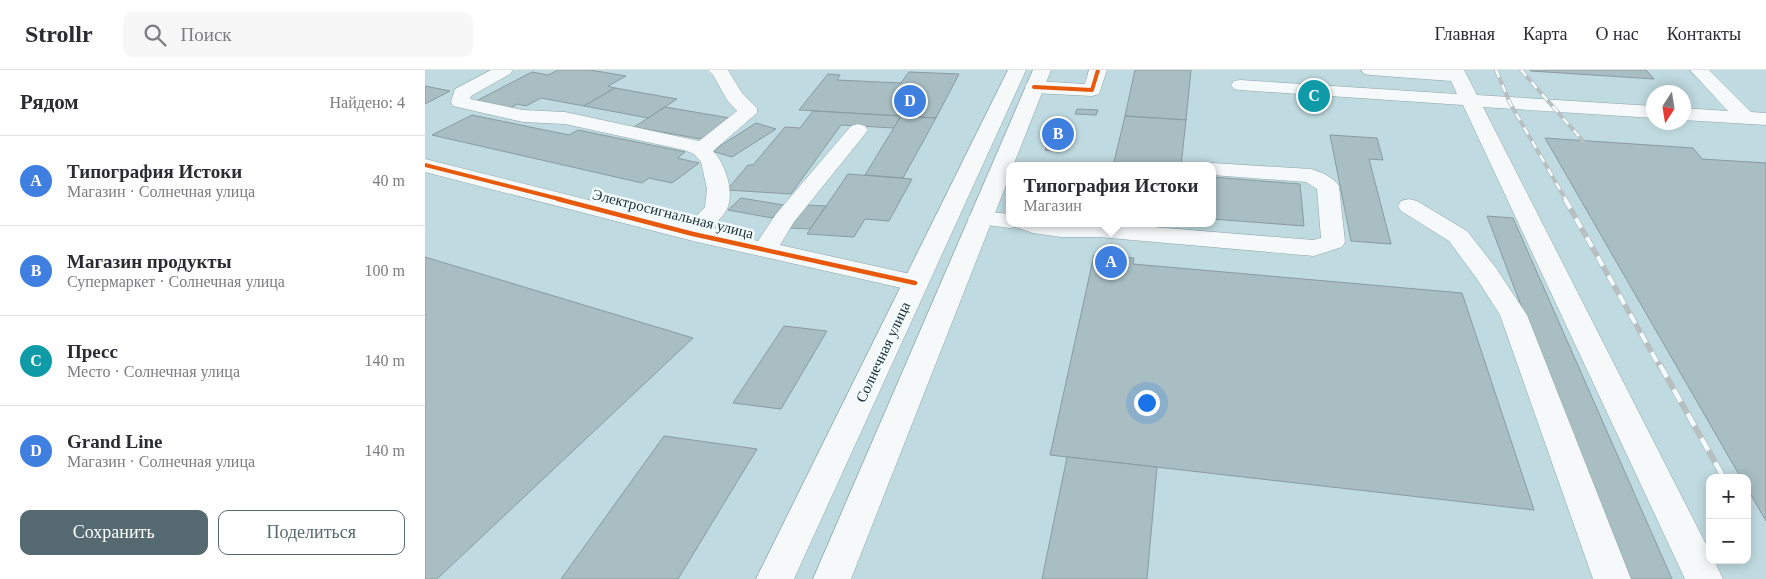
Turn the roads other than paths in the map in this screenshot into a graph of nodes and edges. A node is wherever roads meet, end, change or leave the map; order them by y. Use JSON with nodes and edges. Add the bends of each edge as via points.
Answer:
{"nodes":[{"id":1,"x":504,"y":70,"type":"edge"},
{"id":2,"x":717,"y":70,"type":"edge"},
{"id":3,"x":1017,"y":70,"type":"edge"},
{"id":4,"x":1098,"y":70,"type":"edge"},
{"id":5,"x":1370,"y":70,"type":"edge"},
{"id":6,"x":1699,"y":70,"type":"edge"},
{"id":7,"x":1456,"y":73,"type":"edge"},
{"id":8,"x":1038,"y":78,"type":"edge"},
{"id":9,"x":1240,"y":85,"type":"dead end"},
{"id":10,"x":1469,"y":100,"type":"junction"},
{"id":11,"x":1646,"y":112,"type":"edge"},
{"id":12,"x":1691,"y":115,"type":"edge"},
{"id":13,"x":1746,"y":118,"type":"junction"},
{"id":14,"x":1766,"y":119,"type":"edge"},
{"id":15,"x":858,"y":130,"type":"dead end"},
{"id":16,"x":701,"y":150,"type":"junction"},
{"id":17,"x":425,"y":165,"type":"edge"},
{"id":18,"x":1216,"y":169,"type":"edge"},
{"id":19,"x":1409,"y":206,"type":"dead end"},
{"id":20,"x":979,"y":218,"type":"junction"},
{"id":21,"x":1006,"y":221,"type":"edge"},
{"id":22,"x":1038,"y":227,"type":"edge"},
{"id":23,"x":693,"y":234,"type":"junction"},
{"id":24,"x":765,"y":249,"type":"junction"},
{"id":25,"x":915,"y":284,"type":"junction"},
{"id":26,"x":951,"y":287,"type":"junction"},
{"id":27,"x":775,"y":579,"type":"edge"},
{"id":28,"x":832,"y":579,"type":"edge"},
{"id":29,"x":1612,"y":579,"type":"edge"},
{"id":30,"x":1704,"y":579,"type":"edge"}],
"edges":[{"from":1,"to":16,"type":"main road","via":[[462,93],[460,102],[523,116],[565,118]]},
{"from":2,"to":16,"type":"main road","via":[[734,96],[747,108],[747,113]]},
{"from":3,"to":25,"type":"main road","name":"Солнечная улица"},
{"from":4,"to":8,"type":"main road","via":[[1092,90]]},
{"from":5,"to":7,"type":"main road"},
{"from":6,"to":13,"type":"main road"},
{"from":7,"to":10,"type":"main road"},
{"from":8,"to":20,"type":"main road"},
{"from":9,"to":10,"type":"main road"},
{"from":10,"to":11,"type":"main road"},
{"from":10,"to":30,"type":"main road"},
{"from":12,"to":13,"type":"main road"},
{"from":13,"to":14,"type":"main road"},
{"from":15,"to":24,"type":"main road","via":[[785,219]]},
{"from":16,"to":23,"type":"main road","via":[[711,161],[718,190],[716,208]]},
{"from":17,"to":23,"type":"main road","name":"Электросигнальная улица"},
{"from":18,"to":22,"type":"main road","via":[[1311,176],[1327,186],[1333,242],[1313,248]]},
{"from":19,"to":29,"type":"main road","via":[[1458,236],[1513,315]]},
{"from":20,"to":21,"type":"main road"},
{"from":20,"to":26,"type":"main road"},
{"from":23,"to":24,"type":"main road","name":"Электросигнальная улица"},
{"from":24,"to":25,"type":"main road","name":"Электросигнальная улица"},
{"from":25,"to":26,"type":"main road","name":"Электросигнальная улица"},
{"from":25,"to":27,"type":"main road","name":"Солнечная улица"},
{"from":26,"to":28,"type":"main road"}]}
